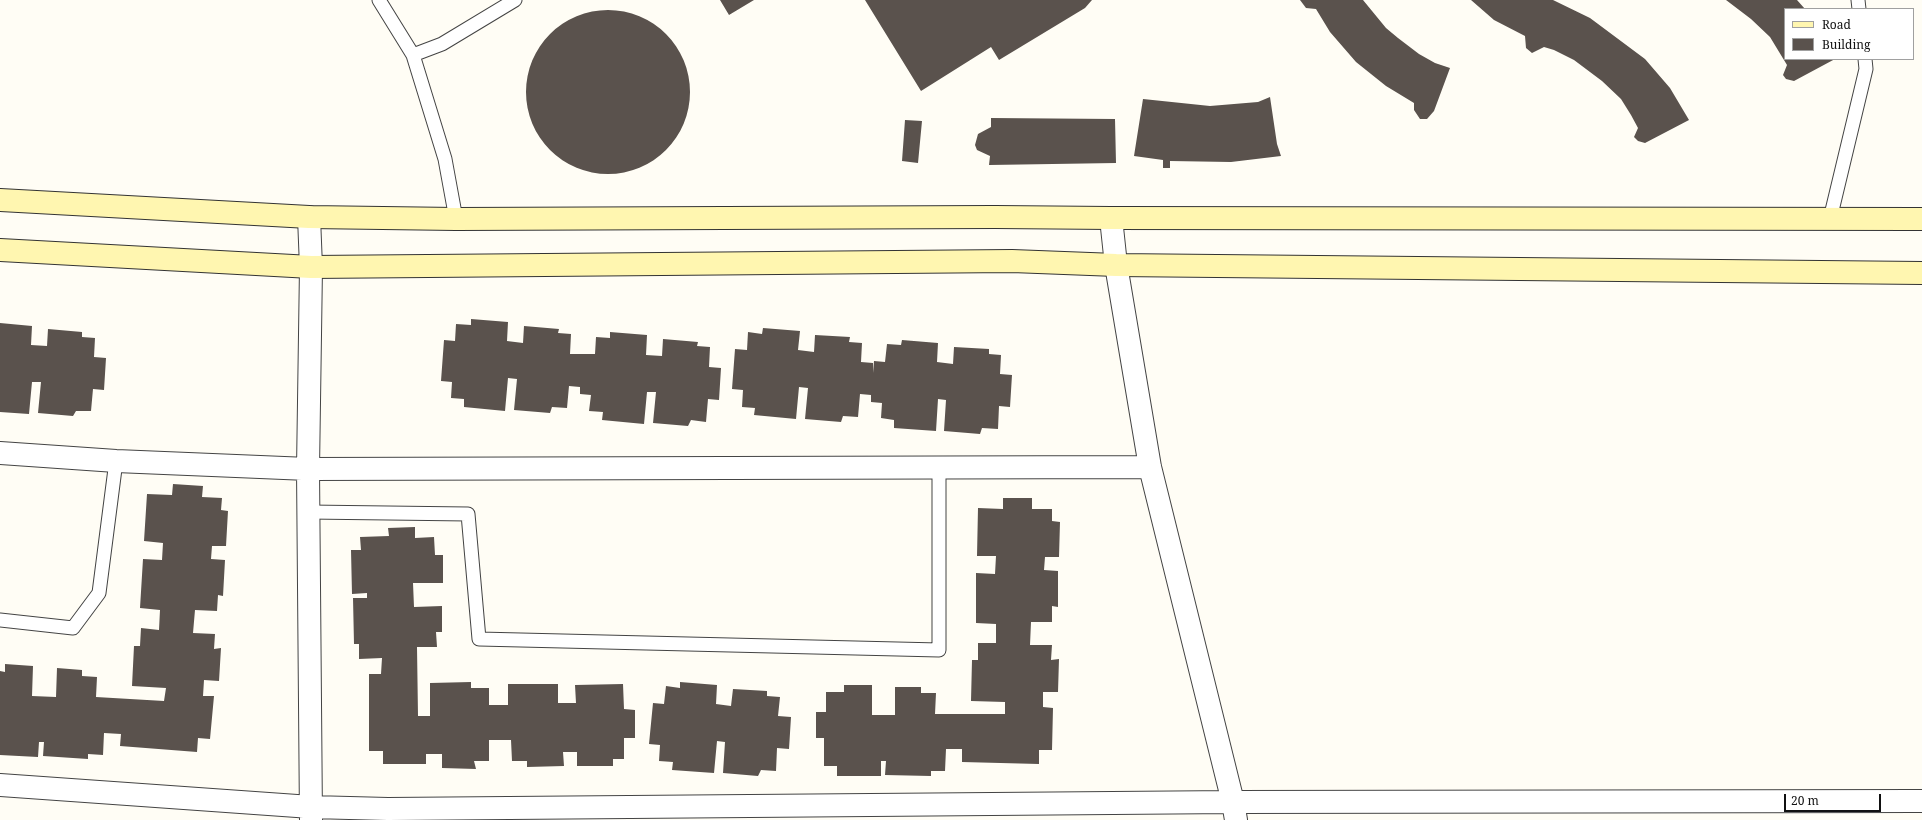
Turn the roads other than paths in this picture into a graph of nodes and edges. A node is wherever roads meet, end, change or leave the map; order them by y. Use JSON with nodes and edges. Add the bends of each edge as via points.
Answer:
{"nodes":[{"id":1,"x":380,"y":0,"type":"edge"},
{"id":2,"x":515,"y":0,"type":"edge"},
{"id":3,"x":413,"y":55,"type":"junction"},
{"id":4,"x":1865,"y":60,"type":"edge"},
{"id":5,"x":0,"y":200,"type":"edge"},
{"id":6,"x":309,"y":217,"type":"junction"},
{"id":7,"x":1110,"y":218,"type":"junction"},
{"id":8,"x":456,"y":219,"type":"junction"},
{"id":9,"x":1830,"y":219,"type":"junction"},
{"id":10,"x":1922,"y":219,"type":"edge"},
{"id":11,"x":0,"y":250,"type":"edge"},
{"id":12,"x":1116,"y":265,"type":"junction"},
{"id":13,"x":311,"y":267,"type":"junction"},
{"id":14,"x":1922,"y":273,"type":"edge"},
{"id":15,"x":0,"y":453,"type":"edge"},
{"id":16,"x":116,"y":461,"type":"junction"},
{"id":17,"x":1150,"y":467,"type":"junction"},
{"id":18,"x":939,"y":468,"type":"junction"},
{"id":19,"x":308,"y":469,"type":"junction"},
{"id":20,"x":308,"y":512,"type":"junction"},
{"id":21,"x":0,"y":620,"type":"edge"},
{"id":22,"x":0,"y":785,"type":"edge"},
{"id":23,"x":1922,"y":801,"type":"edge"},
{"id":24,"x":1235,"y":811,"type":"edge"},
{"id":25,"x":1754,"y":811,"type":"edge"},
{"id":26,"x":311,"y":814,"type":"edge"}],
"edges":[{"from":1,"to":3,"type":"lane"},
{"from":2,"to":3,"type":"lane","via":[[442,44]]},
{"from":3,"to":8,"type":"lane","via":[[445,158]]},
{"from":4,"to":9,"type":"lane","via":[[1866,69]]},
{"from":5,"to":6,"type":"main road"},
{"from":6,"to":8,"type":"main road"},
{"from":6,"to":13,"type":"street"},
{"from":7,"to":8,"type":"main road"},
{"from":7,"to":9,"type":"main road"},
{"from":7,"to":12,"type":"street"},
{"from":9,"to":10,"type":"main road"},
{"from":11,"to":13,"type":"main road"},
{"from":12,"to":13,"type":"main road","via":[[1012,261]]},
{"from":12,"to":14,"type":"main road"},
{"from":12,"to":17,"type":"street"},
{"from":13,"to":19,"type":"street"},
{"from":15,"to":16,"type":"street"},
{"from":16,"to":19,"type":"street"},
{"from":16,"to":21,"type":"lane","via":[[100,593],[73,628]]},
{"from":17,"to":18,"type":"street"},
{"from":17,"to":24,"type":"street"},
{"from":18,"to":19,"type":"street"},
{"from":18,"to":20,"type":"lane","via":[[939,650],[479,639],[468,514]]},
{"from":19,"to":20,"type":"street"},
{"from":20,"to":26,"type":"street"},
{"from":22,"to":26,"type":"street"},
{"from":23,"to":25,"type":"street"},
{"from":24,"to":25,"type":"street"},
{"from":24,"to":26,"type":"street","via":[[727,807],[388,809]]}]}
